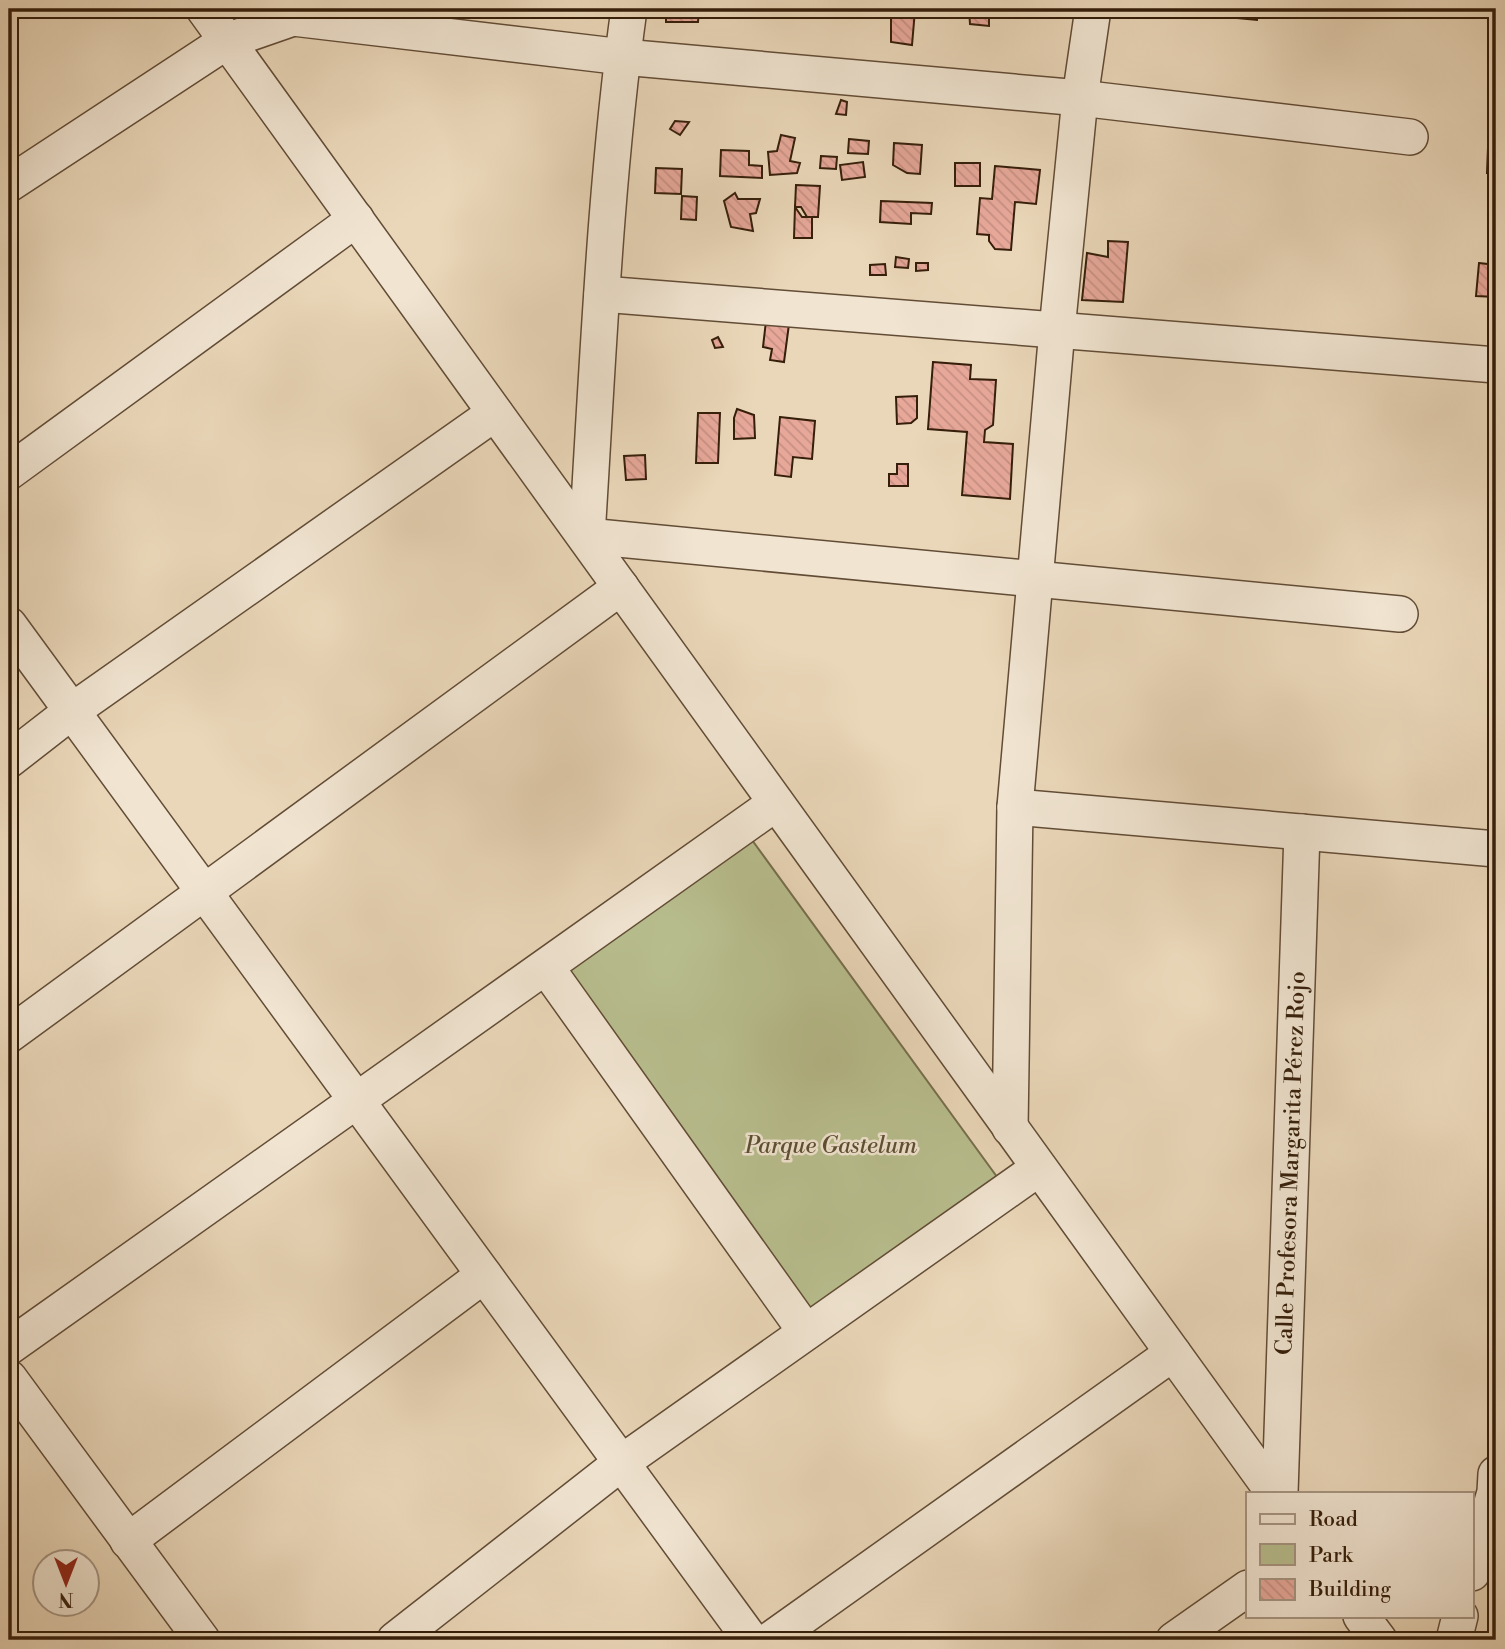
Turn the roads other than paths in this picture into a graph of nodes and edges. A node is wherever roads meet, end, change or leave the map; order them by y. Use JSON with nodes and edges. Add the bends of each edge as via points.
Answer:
{"nodes":[{"id":1,"x":204,"y":9,"type":"edge"},
{"id":2,"x":629,"y":9,"type":"edge"},
{"id":3,"x":1093,"y":9,"type":"edge"},
{"id":4,"x":227,"y":40,"type":"junction"},
{"id":5,"x":623,"y":57,"type":"junction"},
{"id":6,"x":1080,"y":98,"type":"junction"},
{"id":7,"x":1410,"y":137,"type":"dead end"},
{"id":8,"x":9,"y":184,"type":"edge"},
{"id":9,"x":356,"y":219,"type":"junction"},
{"id":10,"x":602,"y":294,"type":"junction"},
{"id":11,"x":1057,"y":330,"type":"junction"},
{"id":12,"x":1496,"y":365,"type":"edge"},
{"id":13,"x":495,"y":412,"type":"junction"},
{"id":14,"x":9,"y":472,"type":"edge"},
{"id":15,"x":593,"y":547,"type":"junction"},
{"id":16,"x":1035,"y":579,"type":"junction"},
{"id":17,"x":621,"y":587,"type":"junction"},
{"id":18,"x":1401,"y":614,"type":"dead end"},
{"id":19,"x":9,"y":625,"type":"edge"},
{"id":20,"x":72,"y":711,"type":"junction"},
{"id":21,"x":9,"y":760,"type":"edge"},
{"id":22,"x":776,"y":803,"type":"junction"},
{"id":23,"x":1015,"y":807,"type":"junction"},
{"id":24,"x":1302,"y":832,"type":"junction"},
{"id":25,"x":1496,"y":849,"type":"edge"},
{"id":26,"x":204,"y":892,"type":"junction"},
{"id":27,"x":546,"y":967,"type":"junction"},
{"id":28,"x":9,"y":1035,"type":"edge"},
{"id":29,"x":356,"y":1101,"type":"junction"},
{"id":30,"x":1010,"y":1128,"type":"junction"},
{"id":31,"x":1039,"y":1168,"type":"junction"},
{"id":32,"x":484,"y":1275,"type":"junction"},
{"id":33,"x":806,"y":1332,"type":"junction"},
{"id":34,"x":9,"y":1347,"type":"edge"},
{"id":35,"x":1173,"y":1353,"type":"junction"},
{"id":36,"x":9,"y":1378,"type":"edge"},
{"id":37,"x":621,"y":1462,"type":"junction"},
{"id":38,"x":1496,"y":1474,"type":"edge"},
{"id":39,"x":1272,"y":1492,"type":"edge"},
{"id":40,"x":1280,"y":1492,"type":"edge"},
{"id":41,"x":128,"y":1541,"type":"junction"},
{"id":42,"x":1474,"y":1566,"type":"edge"},
{"id":43,"x":1246,"y":1589,"type":"edge"},
{"id":44,"x":1362,"y":1618,"type":"edge"},
{"id":45,"x":1460,"y":1618,"type":"edge"},
{"id":46,"x":202,"y":1640,"type":"edge"},
{"id":47,"x":395,"y":1640,"type":"edge"},
{"id":48,"x":751,"y":1640,"type":"edge"},
{"id":49,"x":771,"y":1640,"type":"edge"},
{"id":50,"x":1174,"y":1640,"type":"edge"},
{"id":51,"x":1379,"y":1640,"type":"edge"},
{"id":52,"x":1454,"y":1640,"type":"edge"}],
"edges":[{"from":1,"to":4,"type":"street"},
{"from":2,"to":5,"type":"street"},
{"from":3,"to":6,"type":"street"},
{"from":4,"to":5,"type":"street","via":[[293,18]]},
{"from":4,"to":8,"type":"street"},
{"from":4,"to":9,"type":"street"},
{"from":5,"to":6,"type":"street"},
{"from":5,"to":10,"type":"street"},
{"from":6,"to":7,"type":"street"},
{"from":6,"to":11,"type":"street"},
{"from":9,"to":13,"type":"street"},
{"from":9,"to":14,"type":"street"},
{"from":10,"to":11,"type":"street"},
{"from":10,"to":15,"type":"street"},
{"from":11,"to":12,"type":"street"},
{"from":11,"to":16,"type":"street"},
{"from":13,"to":15,"type":"street"},
{"from":13,"to":20,"type":"street"},
{"from":15,"to":16,"type":"street"},
{"from":15,"to":17,"type":"street"},
{"from":16,"to":18,"type":"street"},
{"from":16,"to":23,"type":"street"},
{"from":17,"to":22,"type":"street"},
{"from":17,"to":26,"type":"street"},
{"from":19,"to":20,"type":"street"},
{"from":20,"to":21,"type":"street"},
{"from":20,"to":26,"type":"street"},
{"from":22,"to":27,"type":"street"},
{"from":22,"to":30,"type":"street"},
{"from":23,"to":24,"type":"street"},
{"from":23,"to":30,"type":"street"},
{"from":24,"to":25,"type":"street"},
{"from":24,"to":40,"type":"street","name":"Calle Profesora Margarita Pérez Rojo"},
{"from":26,"to":28,"type":"street"},
{"from":26,"to":29,"type":"street"},
{"from":27,"to":29,"type":"street"},
{"from":27,"to":33,"type":"street"},
{"from":29,"to":32,"type":"street"},
{"from":29,"to":34,"type":"street"},
{"from":30,"to":31,"type":"street"},
{"from":31,"to":33,"type":"street"},
{"from":31,"to":35,"type":"street"},
{"from":32,"to":37,"type":"street"},
{"from":32,"to":41,"type":"street"},
{"from":33,"to":37,"type":"street"},
{"from":35,"to":39,"type":"street"},
{"from":35,"to":49,"type":"street"},
{"from":36,"to":41,"type":"street"},
{"from":37,"to":47,"type":"street"},
{"from":37,"to":48,"type":"street"},
{"from":38,"to":42,"type":"street"},
{"from":41,"to":46,"type":"street"},
{"from":43,"to":50,"type":"street"},
{"from":44,"to":51,"type":"street"},
{"from":45,"to":52,"type":"street"}]}
